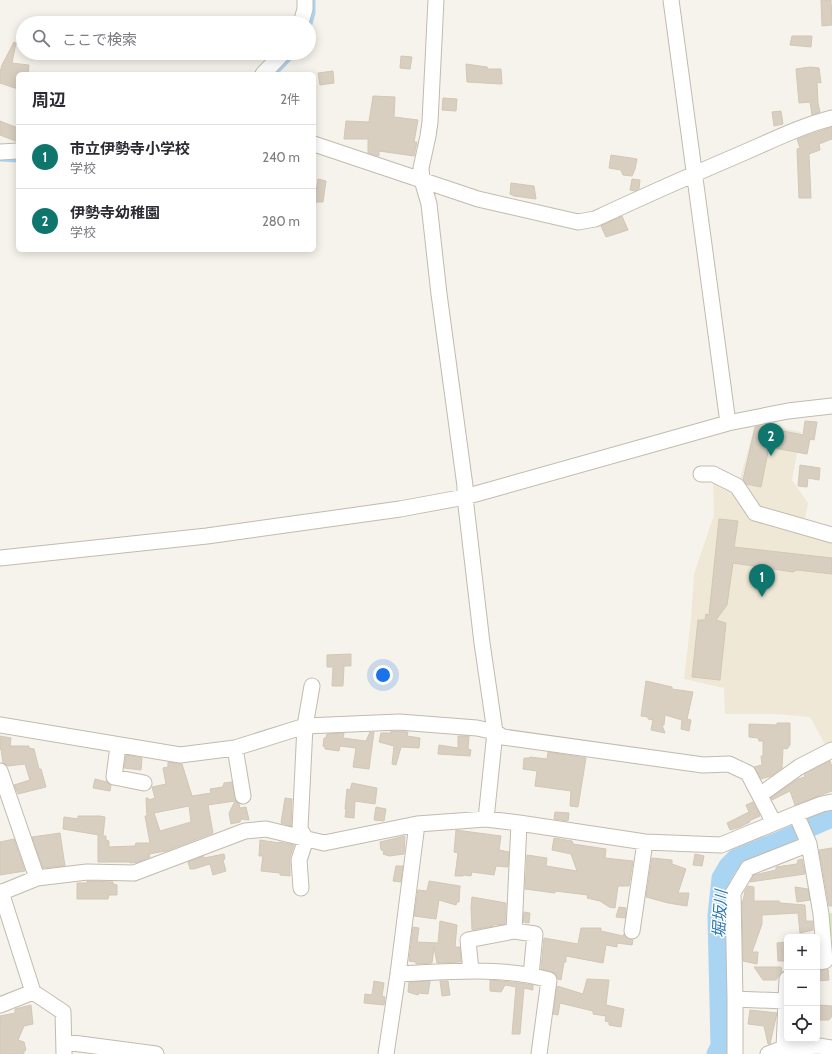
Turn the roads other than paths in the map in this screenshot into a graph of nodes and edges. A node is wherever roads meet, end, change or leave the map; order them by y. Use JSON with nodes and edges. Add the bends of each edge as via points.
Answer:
{"nodes":[{"id":1,"x":305,"y":0,"type":"edge"},
{"id":2,"x":436,"y":0,"type":"edge"},
{"id":3,"x":671,"y":0,"type":"edge"},
{"id":4,"x":304,"y":16,"type":"edge"},
{"id":5,"x":276,"y":60,"type":"edge"},
{"id":6,"x":265,"y":72,"type":"edge"},
{"id":7,"x":832,"y":118,"type":"edge"},
{"id":8,"x":316,"y":145,"type":"edge"},
{"id":9,"x":16,"y":151,"type":"edge"},
{"id":10,"x":0,"y":152,"type":"edge"},
{"id":11,"x":694,"y":174,"type":"junction"},
{"id":12,"x":422,"y":180,"type":"junction"},
{"id":13,"x":832,"y":406,"type":"edge"},
{"id":14,"x":728,"y":423,"type":"junction"},
{"id":15,"x":701,"y":474,"type":"dead end"},
{"id":16,"x":465,"y":497,"type":"junction"},
{"id":17,"x":832,"y":534,"type":"edge"},
{"id":18,"x":0,"y":558,"type":"edge"},
{"id":19,"x":312,"y":686,"type":"dead end"},
{"id":20,"x":0,"y":725,"type":"edge"},
{"id":21,"x":305,"y":726,"type":"junction"},
{"id":22,"x":494,"y":732,"type":"junction"},
{"id":23,"x":118,"y":746,"type":"junction"},
{"id":24,"x":235,"y":748,"type":"junction"},
{"id":25,"x":832,"y":750,"type":"edge"},
{"id":26,"x":0,"y":771,"type":"edge"},
{"id":27,"x":144,"y":783,"type":"dead end"},
{"id":28,"x":760,"y":795,"type":"junction"},
{"id":29,"x":243,"y":796,"type":"dead end"},
{"id":30,"x":832,"y":802,"type":"edge"},
{"id":31,"x":798,"y":816,"type":"junction"},
{"id":32,"x":486,"y":819,"type":"junction"},
{"id":33,"x":519,"y":822,"type":"junction"},
{"id":34,"x":774,"y":823,"type":"junction"},
{"id":35,"x":417,"y":824,"type":"junction"},
{"id":36,"x":306,"y":839,"type":"junction"},
{"id":37,"x":645,"y":842,"type":"junction"},
{"id":38,"x":808,"y":842,"type":"junction"},
{"id":39,"x":37,"y":878,"type":"junction"},
{"id":40,"x":301,"y":888,"type":"dead end"},
{"id":41,"x":1,"y":893,"type":"edge"},
{"id":42,"x":827,"y":913,"type":"edge"},
{"id":43,"x":514,"y":931,"type":"junction"},
{"id":44,"x":632,"y":931,"type":"dead end"},
{"id":45,"x":825,"y":961,"type":"edge"},
{"id":46,"x":471,"y":971,"type":"junction"},
{"id":47,"x":398,"y":974,"type":"junction"},
{"id":48,"x":531,"y":975,"type":"junction"},
{"id":49,"x":33,"y":992,"type":"junction"},
{"id":50,"x":735,"y":999,"type":"junction"},
{"id":51,"x":784,"y":1001,"type":"edge"},
{"id":52,"x":0,"y":1005,"type":"edge"},
{"id":53,"x":785,"y":1006,"type":"edge"},
{"id":54,"x":64,"y":1048,"type":"edge"},
{"id":55,"x":784,"y":1048,"type":"junction"},
{"id":56,"x":832,"y":1048,"type":"edge"},
{"id":57,"x":156,"y":1054,"type":"edge"},
{"id":58,"x":386,"y":1054,"type":"edge"},
{"id":59,"x":539,"y":1054,"type":"edge"},
{"id":60,"x":735,"y":1054,"type":"edge"},
{"id":61,"x":768,"y":1054,"type":"edge"}],
"edges":[{"from":1,"to":4,"type":"street"},
{"from":2,"to":12,"type":"street","via":[[430,122],[421,168]]},
{"from":3,"to":11,"type":"street"},
{"from":5,"to":6,"type":"street"},
{"from":7,"to":11,"type":"street"},
{"from":8,"to":12,"type":"street"},
{"from":9,"to":10,"type":"street"},
{"from":11,"to":12,"type":"street","via":[[595,219],[578,222],[478,199]]},
{"from":11,"to":14,"type":"street"},
{"from":12,"to":16,"type":"street","via":[[429,204],[466,486]]},
{"from":13,"to":14,"type":"street","via":[[788,411]]},
{"from":14,"to":16,"type":"street"},
{"from":15,"to":17,"type":"street","via":[[713,474],[737,486],[755,513]]},
{"from":16,"to":18,"type":"street","via":[[400,509],[215,535]]},
{"from":16,"to":22,"type":"street"},
{"from":19,"to":21,"type":"street"},
{"from":20,"to":23,"type":"street"},
{"from":21,"to":22,"type":"street","via":[[399,722],[477,728]]},
{"from":21,"to":24,"type":"street"},
{"from":21,"to":36,"type":"street","via":[[300,829]]},
{"from":22,"to":28,"type":"street","via":[[503,737],[703,765],[730,764],[748,773]]},
{"from":22,"to":32,"type":"street"},
{"from":23,"to":24,"type":"street","via":[[180,755]]},
{"from":23,"to":27,"type":"street","via":[[114,777]]},
{"from":24,"to":29,"type":"street"},
{"from":25,"to":28,"type":"street","via":[[799,767]]},
{"from":26,"to":39,"type":"street"},
{"from":28,"to":34,"type":"street"},
{"from":30,"to":31,"type":"street"},
{"from":31,"to":34,"type":"street"},
{"from":31,"to":38,"type":"street"},
{"from":32,"to":33,"type":"street"},
{"from":32,"to":35,"type":"street"},
{"from":33,"to":37,"type":"street"},
{"from":33,"to":43,"type":"street"},
{"from":34,"to":37,"type":"street","via":[[721,845]]},
{"from":35,"to":36,"type":"street","via":[[324,843]]},
{"from":35,"to":47,"type":"street"},
{"from":36,"to":39,"type":"street","via":[[266,829],[245,831],[134,873],[87,872]]},
{"from":36,"to":40,"type":"street","via":[[299,860]]},
{"from":37,"to":44,"type":"street"},
{"from":38,"to":42,"type":"street"},
{"from":38,"to":50,"type":"street","via":[[748,868],[733,893]]},
{"from":39,"to":41,"type":"street"},
{"from":41,"to":49,"type":"street"},
{"from":42,"to":45,"type":"street"},
{"from":43,"to":46,"type":"street","via":[[468,940]]},
{"from":43,"to":48,"type":"street","via":[[535,934]]},
{"from":46,"to":47,"type":"street"},
{"from":46,"to":48,"type":"street"},
{"from":47,"to":58,"type":"street"},
{"from":48,"to":59,"type":"street","via":[[549,980]]},
{"from":49,"to":52,"type":"street"},
{"from":49,"to":54,"type":"street","via":[[63,1012]]},
{"from":50,"to":51,"type":"street"},
{"from":50,"to":60,"type":"street"},
{"from":53,"to":55,"type":"street"},
{"from":54,"to":57,"type":"street"},
{"from":55,"to":56,"type":"street"},
{"from":55,"to":61,"type":"street"}]}
